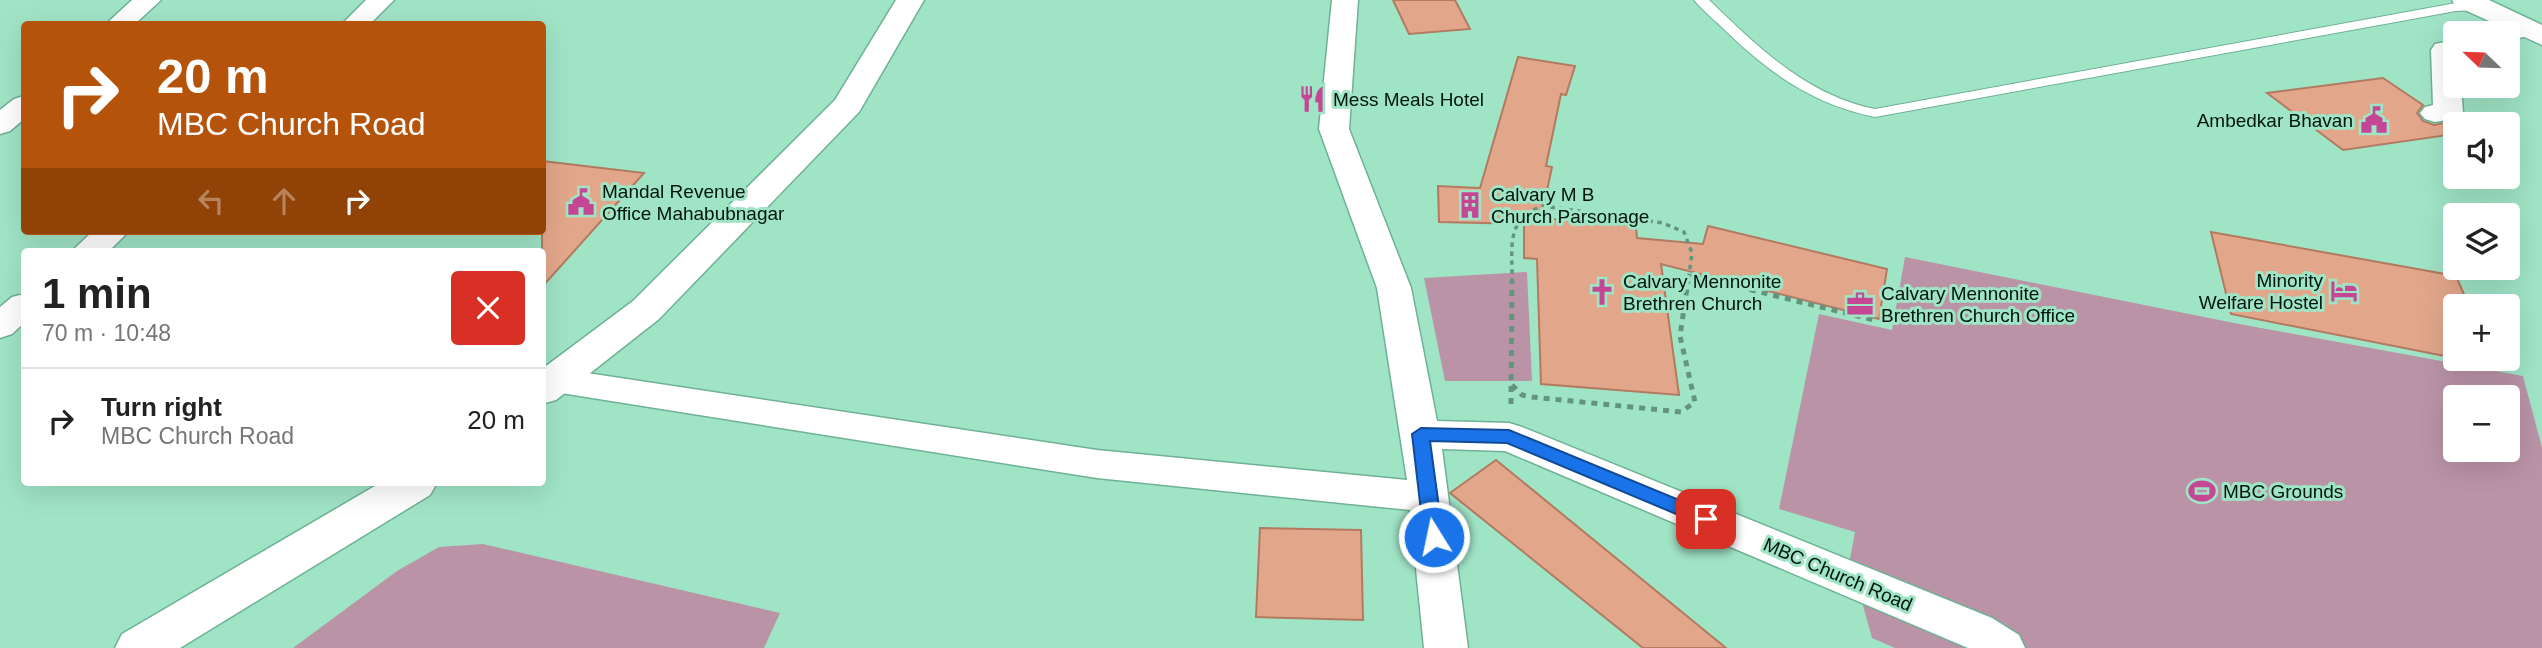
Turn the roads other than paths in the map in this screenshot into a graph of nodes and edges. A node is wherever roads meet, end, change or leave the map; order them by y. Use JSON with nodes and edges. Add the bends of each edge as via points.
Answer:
{"nodes":[{"id":1,"x":148,"y":0,"type":"edge"},
{"id":2,"x":381,"y":0,"type":"edge"},
{"id":3,"x":910,"y":0,"type":"edge"},
{"id":4,"x":1345,"y":0,"type":"edge"},
{"id":5,"x":1701,"y":0,"type":"edge"},
{"id":6,"x":2483,"y":2,"type":"edge"},
{"id":7,"x":123,"y":21,"type":"edge"},
{"id":8,"x":358,"y":21,"type":"edge"},
{"id":9,"x":2530,"y":29,"type":"edge"},
{"id":10,"x":2447,"y":98,"type":"edge"},
{"id":11,"x":21,"y":107,"type":"edge"},
{"id":12,"x":2435,"y":113,"type":"dead end"},
{"id":13,"x":0,"y":125,"type":"edge"},
{"id":14,"x":108,"y":235,"type":"edge"},
{"id":15,"x":93,"y":248,"type":"edge"},
{"id":16,"x":21,"y":308,"type":"edge"},
{"id":17,"x":0,"y":326,"type":"edge"},
{"id":18,"x":548,"y":386,"type":"edge"},
{"id":19,"x":1421,"y":434,"type":"junction"},
{"id":20,"x":410,"y":486,"type":"edge"},
{"id":21,"x":1426,"y":497,"type":"junction"},
{"id":22,"x":1990,"y":640,"type":"edge"},
{"id":23,"x":139,"y":648,"type":"edge"},
{"id":24,"x":1446,"y":648,"type":"edge"}],
"edges":[{"from":1,"to":7,"type":"street"},
{"from":2,"to":8,"type":"street"},
{"from":3,"to":18,"type":"main road","via":[[848,105],[646,310]]},
{"from":4,"to":19,"type":"street","via":[[1334,129],[1394,288]]},
{"from":5,"to":6,"type":"lane","via":[[1816,97],[1846,110],[1875,113]]},
{"from":6,"to":9,"type":"main road"},
{"from":10,"to":12,"type":"street","via":[[2448,112]]},
{"from":11,"to":13,"type":"street"},
{"from":14,"to":15,"type":"street"},
{"from":16,"to":17,"type":"street"},
{"from":18,"to":21,"type":"street","via":[[1097,464]]},
{"from":19,"to":21,"type":"street"},
{"from":19,"to":22,"type":"street","name":"MBC Church Road","via":[[1509,437]]},
{"from":20,"to":23,"type":"main road"},
{"from":21,"to":24,"type":"street"}]}
